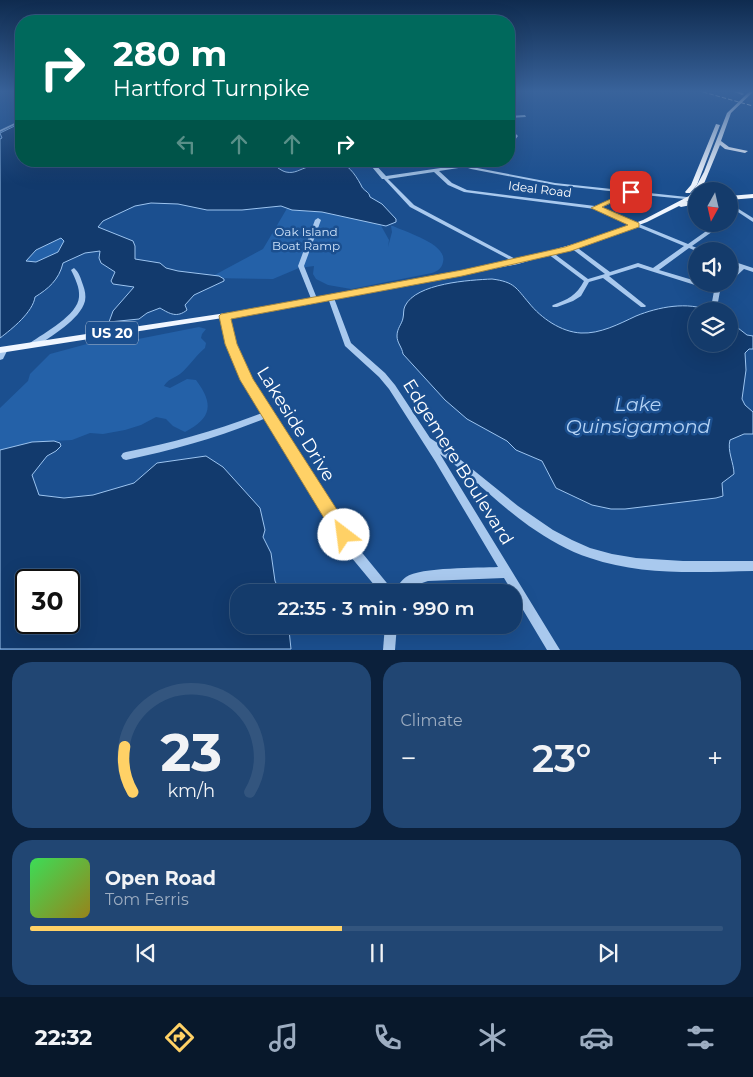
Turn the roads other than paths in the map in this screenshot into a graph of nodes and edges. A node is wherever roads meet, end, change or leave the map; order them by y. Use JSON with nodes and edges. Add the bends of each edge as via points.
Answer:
{"nodes":[{"id":1,"x":720,"y":122,"type":"edge"},
{"id":2,"x":726,"y":122,"type":"edge"},
{"id":3,"x":15,"y":124,"type":"edge"},
{"id":4,"x":0,"y":131,"type":"edge"},
{"id":5,"x":719,"y":142,"type":"junction"},
{"id":6,"x":730,"y":150,"type":"dead end"},
{"id":7,"x":745,"y":151,"type":"dead end"},
{"id":8,"x":712,"y":160,"type":"junction"},
{"id":9,"x":375,"y":167,"type":"edge"},
{"id":10,"x":457,"y":167,"type":"edge"},
{"id":11,"x":469,"y":167,"type":"edge"},
{"id":12,"x":435,"y":170,"type":"junction"},
{"id":13,"x":384,"y":178,"type":"junction"},
{"id":14,"x":702,"y":182,"type":"edge"},
{"id":15,"x":631,"y":192,"type":"junction"},
{"id":16,"x":753,"y":196,"type":"edge"},
{"id":17,"x":738,"y":197,"type":"edge"},
{"id":18,"x":685,"y":198,"type":"junction"},
{"id":19,"x":688,"y":198,"type":"edge"},
{"id":20,"x":688,"y":199,"type":"edge"},
{"id":21,"x":688,"y":203,"type":"edge"},
{"id":22,"x":675,"y":206,"type":"junction"},
{"id":23,"x":596,"y":208,"type":"junction"},
{"id":24,"x":738,"y":210,"type":"edge"},
{"id":25,"x":318,"y":220,"type":"dead end"},
{"id":26,"x":753,"y":220,"type":"edge"},
{"id":27,"x":636,"y":225,"type":"junction"},
{"id":28,"x":708,"y":232,"type":"edge"},
{"id":29,"x":694,"y":242,"type":"edge"},
{"id":30,"x":688,"y":246,"type":"joint"},
{"id":31,"x":573,"y":247,"type":"junction"},
{"id":32,"x":550,"y":254,"type":"junction"},
{"id":33,"x":518,"y":262,"type":"junction"},
{"id":34,"x":738,"y":265,"type":"edge"},
{"id":35,"x":743,"y":267,"type":"junction"},
{"id":36,"x":74,"y":270,"type":"dead end"},
{"id":37,"x":654,"y":270,"type":"junction"},
{"id":38,"x":753,"y":270,"type":"edge"},
{"id":39,"x":738,"y":272,"type":"edge"},
{"id":40,"x":607,"y":275,"type":"junction"},
{"id":41,"x":587,"y":281,"type":"junction"},
{"id":42,"x":688,"y":281,"type":"edge"},
{"id":43,"x":716,"y":292,"type":"edge"},
{"id":44,"x":330,"y":298,"type":"junction"},
{"id":45,"x":315,"y":301,"type":"junction"},
{"id":46,"x":715,"y":302,"type":"dead end"},
{"id":47,"x":555,"y":306,"type":"dead end"},
{"id":48,"x":643,"y":306,"type":"dead end"},
{"id":49,"x":224,"y":316,"type":"junction"},
{"id":50,"x":33,"y":345,"type":"junction"},
{"id":51,"x":1,"y":352,"type":"edge"},
{"id":52,"x":268,"y":414,"type":"junction"},
{"id":53,"x":426,"y":440,"type":"junction"},
{"id":54,"x":126,"y":456,"type":"dead end"},
{"id":55,"x":753,"y":566,"type":"edge"},
{"id":56,"x":507,"y":572,"type":"junction"},
{"id":57,"x":380,"y":584,"type":"edge"},
{"id":58,"x":407,"y":584,"type":"edge"},
{"id":59,"x":390,"y":634,"type":"edge"},
{"id":60,"x":389,"y":650,"type":"edge"},
{"id":61,"x":554,"y":650,"type":"edge"}],
"edges":[{"from":1,"to":18,"type":"main road","number":"US 20","via":[[692,189]]},
{"from":2,"to":5,"type":"main road","number":"US 20"},
{"from":3,"to":4,"type":"street"},
{"from":5,"to":7,"type":"main road","via":[[727,148]]},
{"from":5,"to":8,"type":"main road","number":"US 20"},
{"from":6,"to":8,"type":"main road","via":[[718,152]]},
{"from":8,"to":14,"type":"main road","number":"US 20"},
{"from":9,"to":13,"type":"street"},
{"from":10,"to":12,"type":"street"},
{"from":11,"to":15,"type":"street","via":[[554,184]]},
{"from":12,"to":13,"type":"street"},
{"from":12,"to":23,"type":"street","name":"Ideal Road","via":[[450,184],[466,190]]},
{"from":13,"to":33,"type":"street","via":[[415,208]]},
{"from":15,"to":18,"type":"street"},
{"from":15,"to":23,"type":"street"},
{"from":16,"to":17,"type":"main road"},
{"from":18,"to":19,"type":"main road","number":"US 20"},
{"from":18,"to":20,"type":"main road"},
{"from":18,"to":22,"type":"main road","number":"US 20"},
{"from":21,"to":22,"type":"main road"},
{"from":22,"to":27,"type":"main road","number":"US 20"},
{"from":23,"to":27,"type":"street","name":"Ideal Road"},
{"from":24,"to":26,"type":"street"},
{"from":25,"to":45,"type":"street","via":[[301,269]]},
{"from":27,"to":30,"type":"street","name":"Ideal Road"},
{"from":27,"to":31,"type":"main road","number":"US 20"},
{"from":28,"to":29,"type":"street"},
{"from":30,"to":37,"type":"street"},
{"from":31,"to":32,"type":"main road","number":"US 20"},
{"from":31,"to":40,"type":"street"},
{"from":32,"to":33,"type":"main road","number":"US 20"},
{"from":32,"to":41,"type":"street"},
{"from":33,"to":44,"type":"main road","number":"US 20"},
{"from":34,"to":35,"type":"street"},
{"from":35,"to":38,"type":"street"},
{"from":35,"to":39,"type":"street"},
{"from":36,"to":50,"type":"street","via":[[82,293],[80,306]]},
{"from":37,"to":40,"type":"street","via":[[638,265]]},
{"from":37,"to":42,"type":"street"},
{"from":40,"to":41,"type":"street"},
{"from":40,"to":48,"type":"street"},
{"from":41,"to":47,"type":"street","via":[[574,300]]},
{"from":43,"to":46,"type":"street"},
{"from":44,"to":45,"type":"main road","number":"US 20"},
{"from":44,"to":53,"type":"street","name":"Edgemere Boulevard","via":[[348,344],[387,380]]},
{"from":45,"to":49,"type":"main road","number":"US 20"},
{"from":49,"to":50,"type":"main road","number":"US 20"},
{"from":49,"to":52,"type":"street","name":"Lakeside Drive","via":[[239,364]]},
{"from":50,"to":51,"type":"main road","number":"US 20"},
{"from":52,"to":54,"type":"street","via":[[204,438]]},
{"from":52,"to":57,"type":"street","name":"Lakeside Drive","via":[[355,553]]},
{"from":53,"to":55,"type":"street","via":[[541,527],[584,550],[655,565]]},
{"from":53,"to":56,"type":"street","name":"Edgemere Boulevard"},
{"from":56,"to":58,"type":"street","via":[[428,576]]},
{"from":56,"to":61,"type":"street","name":"Edgemere Boulevard"},
{"from":59,"to":60,"type":"street"}]}
